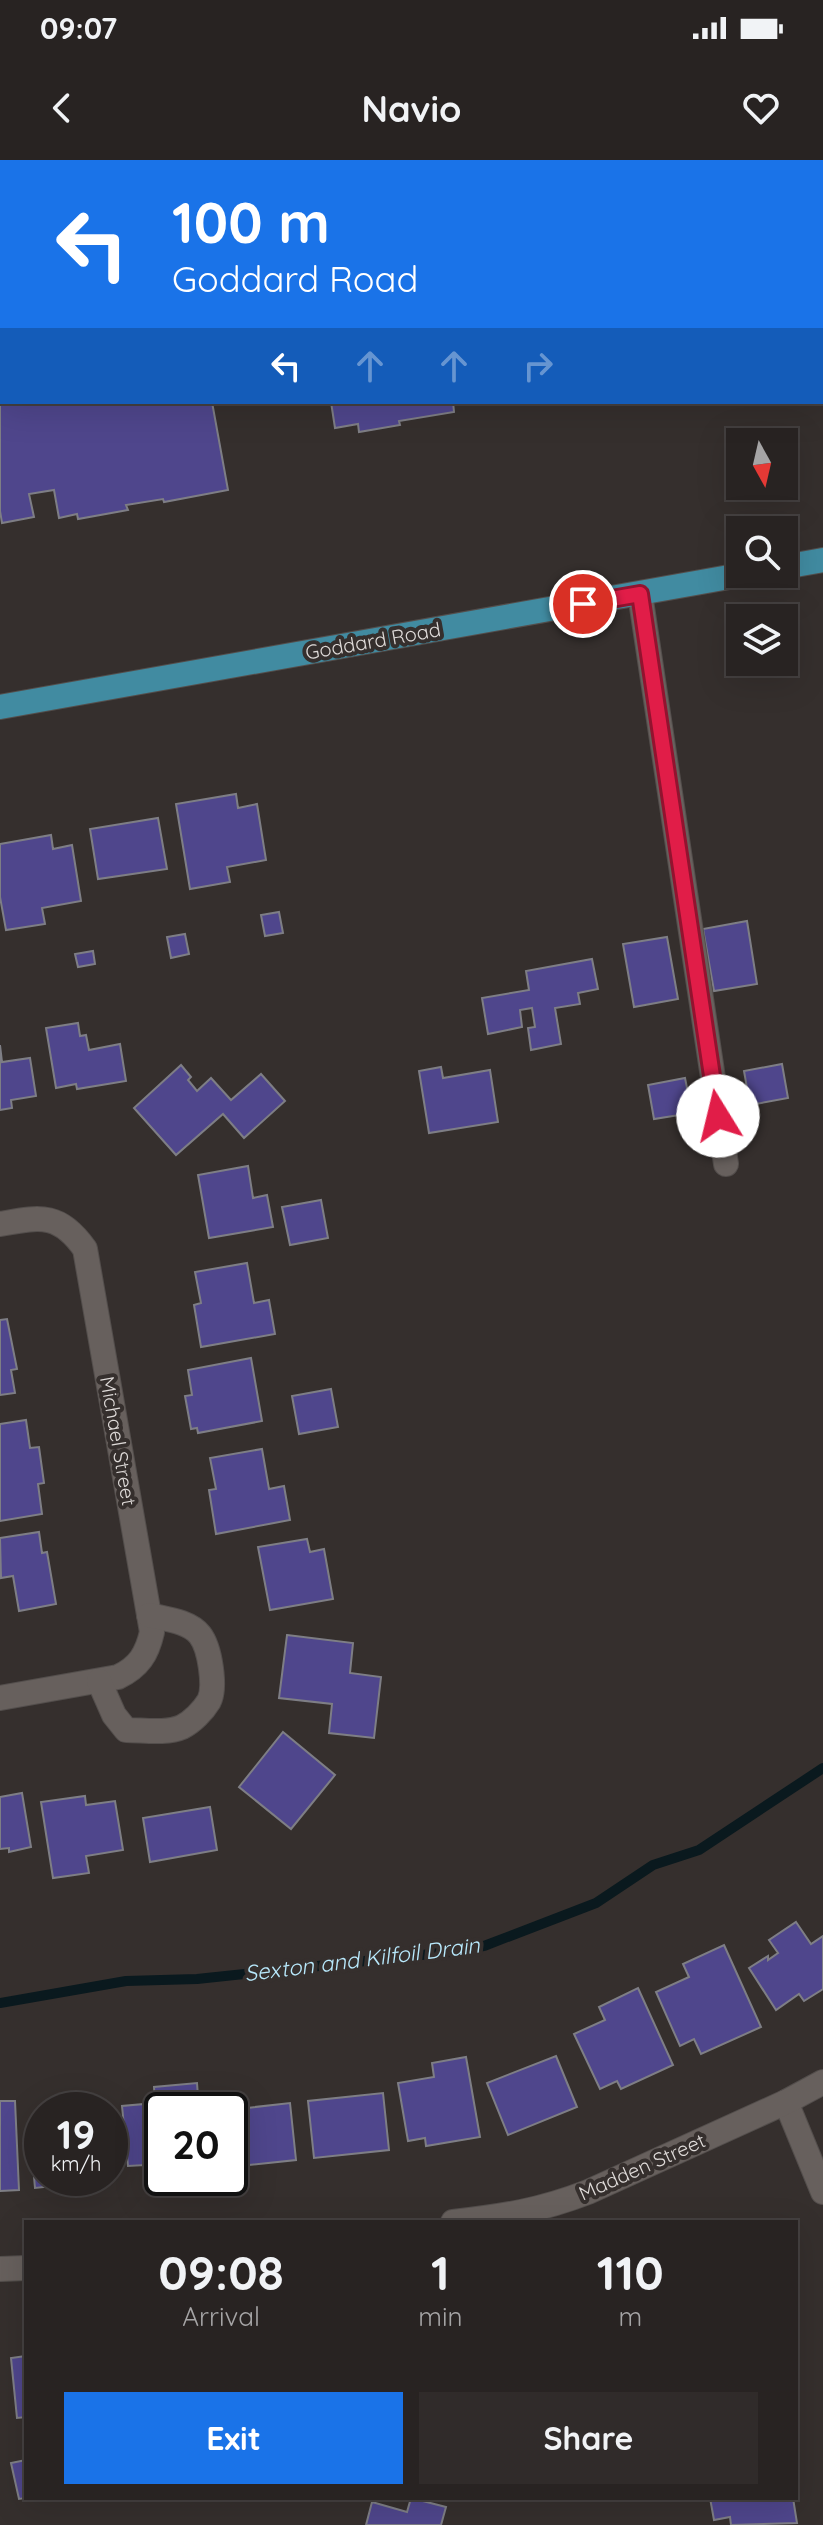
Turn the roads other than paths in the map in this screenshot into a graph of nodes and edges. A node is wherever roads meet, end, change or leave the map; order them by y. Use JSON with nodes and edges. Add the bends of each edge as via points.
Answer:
{"nodes":[{"id":1,"x":823,"y":560,"type":"edge"},
{"id":2,"x":798,"y":564,"type":"edge"},
{"id":3,"x":726,"y":578,"type":"edge"},
{"id":4,"x":640,"y":594,"type":"junction"},
{"id":5,"x":0,"y":707,"type":"edge"},
{"id":6,"x":726,"y":1164,"type":"dead end"},
{"id":7,"x":0,"y":1224,"type":"edge"},
{"id":8,"x":149,"y":1615,"type":"junction"},
{"id":9,"x":99,"y":1681,"type":"junction"},
{"id":10,"x":0,"y":1698,"type":"edge"},
{"id":11,"x":823,"y":2082,"type":"edge"},
{"id":12,"x":786,"y":2102,"type":"junction"},
{"id":13,"x":823,"y":2192,"type":"edge"},
{"id":14,"x":470,"y":2220,"type":"edge"},
{"id":15,"x":24,"y":2268,"type":"edge"},
{"id":16,"x":0,"y":2269,"type":"edge"}],
"edges":[{"from":1,"to":2,"type":"main road"},
{"from":3,"to":4,"type":"main road","name":"Goddard Road"},
{"from":4,"to":5,"type":"main road","name":"Goddard Road"},
{"from":4,"to":6,"type":"street"},
{"from":7,"to":8,"type":"street","name":"Michael Street","via":[[50,1219],[66,1227],[85,1249]]},
{"from":8,"to":9,"type":"street","name":"Michael Street","via":[[152,1632],[141,1661],[129,1672]]},
{"from":8,"to":9,"type":"street","via":[[186,1624],[200,1634],[209,1655],[210,1700],[180,1728],[126,1730]]},
{"from":9,"to":10,"type":"street"},
{"from":11,"to":12,"type":"street","name":"Madden Street"},
{"from":12,"to":13,"type":"street"},
{"from":12,"to":14,"type":"street","name":"Madden Street","via":[[554,2205]]},
{"from":15,"to":16,"type":"street"}]}
